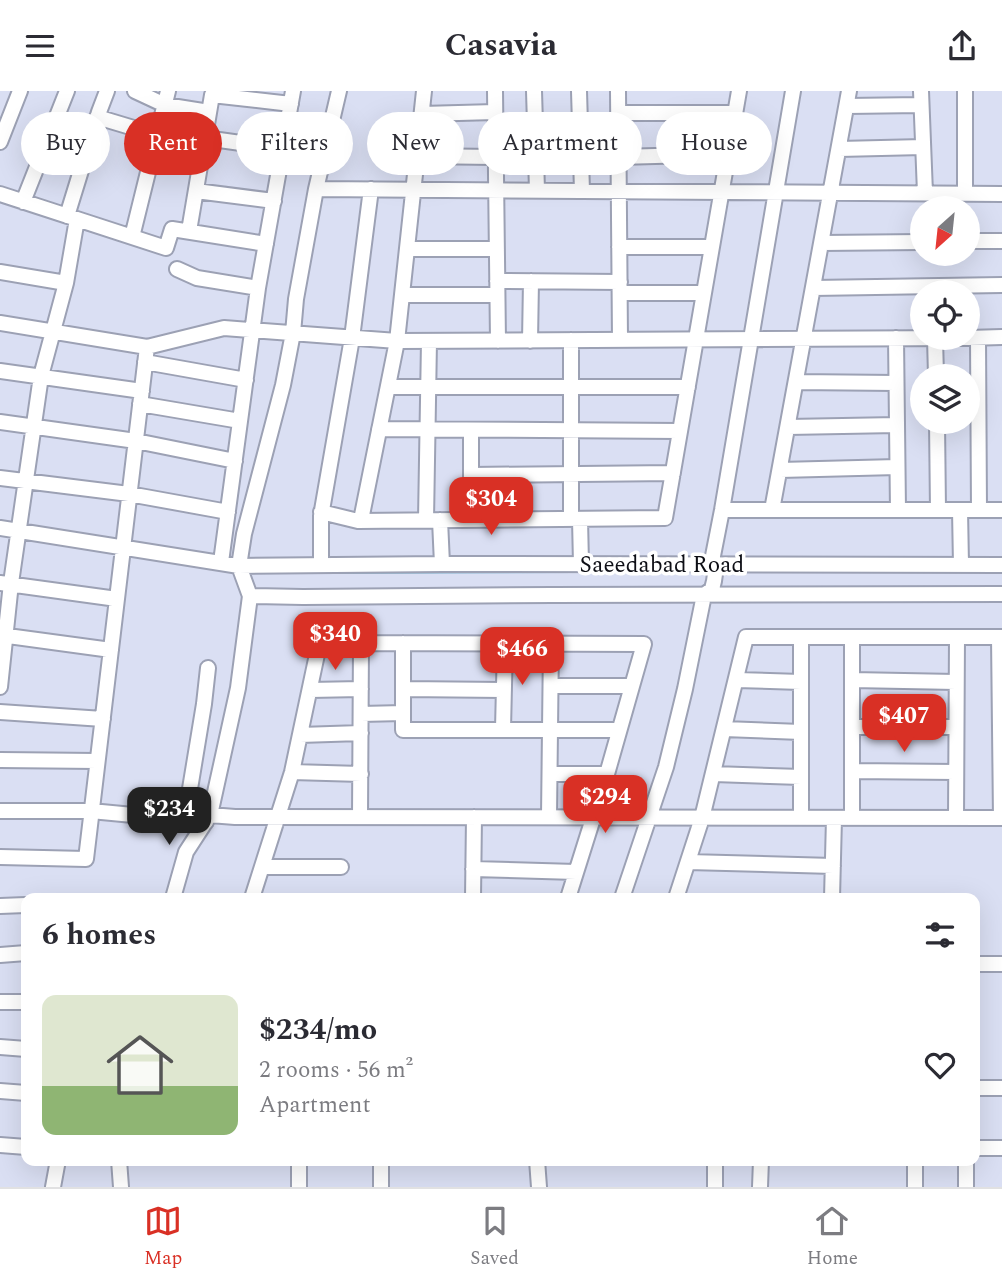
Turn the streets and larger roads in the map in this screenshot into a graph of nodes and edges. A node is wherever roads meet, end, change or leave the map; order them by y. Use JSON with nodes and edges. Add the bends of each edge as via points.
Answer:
{"nodes":[{"id":1,"x":20,"y":91,"type":"edge"},
{"id":2,"x":67,"y":91,"type":"edge"},
{"id":3,"x":107,"y":91,"type":"edge"},
{"id":4,"x":135,"y":91,"type":"edge"},
{"id":5,"x":339,"y":91,"type":"edge"},
{"id":6,"x":424,"y":91,"type":"edge"},
{"id":7,"x":495,"y":91,"type":"edge"},
{"id":8,"x":534,"y":91,"type":"edge"},
{"id":9,"x":579,"y":91,"type":"edge"},
{"id":10,"x":618,"y":91,"type":"edge"},
{"id":11,"x":739,"y":91,"type":"edge"},
{"id":12,"x":793,"y":91,"type":"edge"},
{"id":13,"x":965,"y":91,"type":"edge"},
{"id":14,"x":292,"y":97,"type":"edge"},
{"id":15,"x":167,"y":98,"type":"edge"},
{"id":16,"x":848,"y":98,"type":"edge"},
{"id":17,"x":921,"y":98,"type":"edge"},
{"id":18,"x":99,"y":112,"type":"edge"},
{"id":19,"x":209,"y":112,"type":"joint"},
{"id":20,"x":422,"y":112,"type":"edge"},
{"id":21,"x":495,"y":112,"type":"edge"},
{"id":22,"x":618,"y":112,"type":"edge"},
{"id":23,"x":735,"y":112,"type":"edge"},
{"id":24,"x":0,"y":142,"type":"edge"},
{"id":25,"x":923,"y":148,"type":"junction"},
{"id":26,"x":839,"y":149,"type":"junction"},
{"id":27,"x":83,"y":175,"type":"edge"},
{"id":28,"x":147,"y":175,"type":"edge"},
{"id":29,"x":199,"y":175,"type":"edge"},
{"id":30,"x":278,"y":175,"type":"edge"},
{"id":31,"x":415,"y":175,"type":"edge"},
{"id":32,"x":496,"y":175,"type":"edge"},
{"id":33,"x":619,"y":175,"type":"edge"},
{"id":34,"x":725,"y":175,"type":"edge"},
{"id":35,"x":316,"y":189,"type":"junction"},
{"id":36,"x":371,"y":189,"type":"junction"},
{"id":37,"x":413,"y":190,"type":"junction"},
{"id":38,"x":496,"y":190,"type":"junction"},
{"id":39,"x":537,"y":190,"type":"junction"},
{"id":40,"x":196,"y":191,"type":"junction"},
{"id":41,"x":582,"y":191,"type":"junction"},
{"id":42,"x":619,"y":191,"type":"junction"},
{"id":43,"x":722,"y":191,"type":"junction"},
{"id":44,"x":775,"y":192,"type":"junction"},
{"id":45,"x":831,"y":192,"type":"junction"},
{"id":46,"x":925,"y":193,"type":"junction"},
{"id":47,"x":0,"y":194,"type":"edge"},
{"id":48,"x":965,"y":194,"type":"junction"},
{"id":49,"x":1002,"y":194,"type":"edge"},
{"id":50,"x":274,"y":201,"type":"junction"},
{"id":51,"x":23,"y":202,"type":"junction"},
{"id":52,"x":72,"y":218,"type":"junction"},
{"id":53,"x":189,"y":231,"type":"junction"},
{"id":54,"x":132,"y":237,"type":"junction"},
{"id":55,"x":980,"y":241,"type":"edge"},
{"id":56,"x":1002,"y":241,"type":"edge"},
{"id":57,"x":910,"y":242,"type":"edge"},
{"id":58,"x":822,"y":243,"type":"junction"},
{"id":59,"x":266,"y":244,"type":"junction"},
{"id":60,"x":619,"y":247,"type":"junction"},
{"id":61,"x":712,"y":247,"type":"junction"},
{"id":62,"x":407,"y":249,"type":"junction"},
{"id":63,"x":497,"y":249,"type":"junction"},
{"id":64,"x":177,"y":269,"type":"dead end"},
{"id":65,"x":0,"y":272,"type":"edge"},
{"id":66,"x":531,"y":281,"type":"junction"},
{"id":67,"x":66,"y":283,"type":"junction"},
{"id":68,"x":1002,"y":285,"type":"edge"},
{"id":69,"x":620,"y":287,"type":"junction"},
{"id":70,"x":258,"y":288,"type":"junction"},
{"id":71,"x":497,"y":288,"type":"junction"},
{"id":72,"x":813,"y":288,"type":"junction"},
{"id":73,"x":704,"y":293,"type":"junction"},
{"id":74,"x":402,"y":295,"type":"junction"},
{"id":75,"x":0,"y":323,"type":"edge"},
{"id":76,"x":253,"y":330,"type":"junction"},
{"id":77,"x":53,"y":332,"type":"junction"},
{"id":78,"x":293,"y":333,"type":"junction"},
{"id":79,"x":1002,"y":337,"type":"edge"},
{"id":80,"x":352,"y":338,"type":"junction"},
{"id":81,"x":896,"y":338,"type":"junction"},
{"id":82,"x":910,"y":338,"type":"edge"},
{"id":83,"x":980,"y":338,"type":"edge"},
{"id":84,"x":696,"y":339,"type":"junction"},
{"id":85,"x":750,"y":339,"type":"junction"},
{"id":86,"x":804,"y":339,"type":"junction"},
{"id":87,"x":571,"y":340,"type":"junction"},
{"id":88,"x":620,"y":340,"type":"junction"},
{"id":89,"x":397,"y":341,"type":"junction"},
{"id":90,"x":429,"y":341,"type":"junction"},
{"id":91,"x":498,"y":341,"type":"junction"},
{"id":92,"x":530,"y":341,"type":"junction"},
{"id":93,"x":147,"y":347,"type":"junction"},
{"id":94,"x":971,"y":350,"type":"edge"},
{"id":95,"x":145,"y":362,"type":"junction"},
{"id":96,"x":0,"y":371,"type":"edge"},
{"id":97,"x":41,"y":377,"type":"junction"},
{"id":98,"x":246,"y":380,"type":"junction"},
{"id":99,"x":796,"y":383,"type":"junction"},
{"id":100,"x":896,"y":383,"type":"junction"},
{"id":101,"x":388,"y":387,"type":"junction"},
{"id":102,"x":428,"y":387,"type":"junction"},
{"id":103,"x":571,"y":387,"type":"junction"},
{"id":104,"x":688,"y":387,"type":"junction"},
{"id":105,"x":141,"y":397,"type":"junction"},
{"id":106,"x":240,"y":421,"type":"junction"},
{"id":107,"x":0,"y":422,"type":"edge"},
{"id":108,"x":897,"y":425,"type":"junction"},
{"id":109,"x":34,"y":427,"type":"junction"},
{"id":110,"x":788,"y":427,"type":"junction"},
{"id":111,"x":379,"y":429,"type":"junction"},
{"id":112,"x":428,"y":430,"type":"junction"},
{"id":113,"x":471,"y":430,"type":"junction"},
{"id":114,"x":571,"y":430,"type":"junction"},
{"id":115,"x":680,"y":431,"type":"junction"},
{"id":116,"x":937,"y":434,"type":"edge"},
{"id":117,"x":136,"y":441,"type":"junction"},
{"id":118,"x":235,"y":461,"type":"junction"},
{"id":119,"x":897,"y":467,"type":"junction"},
{"id":120,"x":780,"y":470,"type":"junction"},
{"id":121,"x":673,"y":473,"type":"junction"},
{"id":122,"x":571,"y":474,"type":"junction"},
{"id":123,"x":471,"y":475,"type":"junction"},
{"id":124,"x":0,"y":478,"type":"edge"},
{"id":125,"x":26,"y":481,"type":"junction"},
{"id":126,"x":129,"y":494,"type":"junction"},
{"id":127,"x":722,"y":510,"type":"junction"},
{"id":128,"x":772,"y":510,"type":"junction"},
{"id":129,"x":898,"y":510,"type":"junction"},
{"id":130,"x":938,"y":510,"type":"junction"},
{"id":131,"x":960,"y":510,"type":"junction"},
{"id":132,"x":979,"y":510,"type":"junction"},
{"id":133,"x":1002,"y":510,"type":"edge"},
{"id":134,"x":228,"y":512,"type":"junction"},
{"id":135,"x":321,"y":512,"type":"junction"},
{"id":136,"x":576,"y":519,"type":"junction"},
{"id":137,"x":361,"y":520,"type":"junction"},
{"id":138,"x":433,"y":520,"type":"junction"},
{"id":139,"x":471,"y":520,"type":"junction"},
{"id":140,"x":0,"y":529,"type":"edge"},
{"id":141,"x":18,"y":531,"type":"junction"},
{"id":142,"x":123,"y":547,"type":"junction"},
{"id":143,"x":221,"y":562,"type":"junction"},
{"id":144,"x":442,"y":564,"type":"junction"},
{"id":145,"x":581,"y":564,"type":"junction"},
{"id":146,"x":321,"y":565,"type":"junction"},
{"id":147,"x":961,"y":565,"type":"junction"},
{"id":148,"x":1002,"y":565,"type":"edge"},
{"id":149,"x":239,"y":566,"type":"junction"},
{"id":150,"x":710,"y":566,"type":"junction"},
{"id":151,"x":5,"y":584,"type":"edge"},
{"id":152,"x":1002,"y":594,"type":"edge"},
{"id":153,"x":704,"y":595,"type":"junction"},
{"id":154,"x":250,"y":596,"type":"junction"},
{"id":155,"x":117,"y":599,"type":"junction"},
{"id":156,"x":3,"y":636,"type":"edge"},
{"id":157,"x":801,"y":637,"type":"junction"},
{"id":158,"x":852,"y":637,"type":"junction"},
{"id":159,"x":957,"y":637,"type":"junction"},
{"id":160,"x":1001,"y":637,"type":"edge"},
{"id":161,"x":361,"y":643,"type":"junction"},
{"id":162,"x":403,"y":643,"type":"junction"},
{"id":163,"x":505,"y":643,"type":"junction"},
{"id":164,"x":551,"y":643,"type":"junction"},
{"id":165,"x":111,"y":650,"type":"junction"},
{"id":166,"x":208,"y":668,"type":"dead end"},
{"id":167,"x":736,"y":680,"type":"junction"},
{"id":168,"x":852,"y":680,"type":"junction"},
{"id":169,"x":801,"y":682,"type":"junction"},
{"id":170,"x":956,"y":682,"type":"junction"},
{"id":171,"x":1001,"y":683,"type":"edge"},
{"id":172,"x":551,"y":686,"type":"junction"},
{"id":173,"x":632,"y":686,"type":"junction"},
{"id":174,"x":0,"y":687,"type":"edge"},
{"id":175,"x":361,"y":689,"type":"junction"},
{"id":176,"x":403,"y":689,"type":"junction"},
{"id":177,"x":310,"y":690,"type":"junction"},
{"id":178,"x":504,"y":690,"type":"junction"},
{"id":179,"x":0,"y":712,"type":"edge"},
{"id":180,"x":403,"y":713,"type":"junction"},
{"id":181,"x":361,"y":714,"type":"junction"},
{"id":182,"x":103,"y":719,"type":"junction"},
{"id":183,"x":1001,"y":725,"type":"edge"},
{"id":184,"x":852,"y":727,"type":"junction"},
{"id":185,"x":956,"y":727,"type":"junction"},
{"id":186,"x":503,"y":729,"type":"junction"},
{"id":187,"x":550,"y":729,"type":"junction"},
{"id":188,"x":724,"y":729,"type":"junction"},
{"id":189,"x":619,"y":730,"type":"junction"},
{"id":190,"x":801,"y":732,"type":"junction"},
{"id":191,"x":361,"y":733,"type":"junction"},
{"id":192,"x":300,"y":735,"type":"junction"},
{"id":193,"x":0,"y":760,"type":"edge"},
{"id":194,"x":97,"y":761,"type":"junction"},
{"id":195,"x":852,"y":771,"type":"junction"},
{"id":196,"x":292,"y":772,"type":"junction"},
{"id":197,"x":956,"y":772,"type":"junction"},
{"id":198,"x":607,"y":773,"type":"junction"},
{"id":199,"x":360,"y":774,"type":"junction"},
{"id":200,"x":550,"y":774,"type":"junction"},
{"id":201,"x":713,"y":774,"type":"junction"},
{"id":202,"x":1001,"y":774,"type":"edge"},
{"id":203,"x":801,"y":778,"type":"junction"},
{"id":204,"x":0,"y":811,"type":"edge"},
{"id":205,"x":92,"y":811,"type":"junction"},
{"id":206,"x":279,"y":817,"type":"junction"},
{"id":207,"x":360,"y":817,"type":"junction"},
{"id":208,"x":474,"y":817,"type":"junction"},
{"id":209,"x":549,"y":817,"type":"junction"},
{"id":210,"x":593,"y":817,"type":"junction"},
{"id":211,"x":208,"y":818,"type":"junction"},
{"id":212,"x":649,"y":818,"type":"junction"},
{"id":213,"x":702,"y":818,"type":"junction"},
{"id":214,"x":801,"y":818,"type":"junction"},
{"id":215,"x":834,"y":818,"type":"junction"},
{"id":216,"x":852,"y":818,"type":"junction"},
{"id":217,"x":956,"y":818,"type":"junction"},
{"id":218,"x":1002,"y":818,"type":"edge"},
{"id":219,"x":185,"y":819,"type":"junction"},
{"id":220,"x":0,"y":857,"type":"edge"},
{"id":221,"x":688,"y":862,"type":"junction"},
{"id":222,"x":833,"y":866,"type":"junction"},
{"id":223,"x":263,"y":867,"type":"junction"},
{"id":224,"x":341,"y":867,"type":"dead end"},
{"id":225,"x":473,"y":869,"type":"junction"},
{"id":226,"x":576,"y":872,"type":"junction"},
{"id":227,"x":174,"y":893,"type":"edge"},
{"id":228,"x":255,"y":893,"type":"edge"},
{"id":229,"x":473,"y":893,"type":"edge"},
{"id":230,"x":570,"y":893,"type":"edge"},
{"id":231,"x":624,"y":893,"type":"edge"},
{"id":232,"x":678,"y":893,"type":"edge"},
{"id":233,"x":832,"y":893,"type":"edge"},
{"id":234,"x":21,"y":905,"type":"edge"},
{"id":235,"x":0,"y":906,"type":"edge"},
{"id":236,"x":21,"y":953,"type":"edge"},
{"id":237,"x":0,"y":955,"type":"edge"},
{"id":238,"x":980,"y":964,"type":"edge"},
{"id":239,"x":1002,"y":964,"type":"edge"},
{"id":240,"x":0,"y":1002,"type":"edge"},
{"id":241,"x":21,"y":1002,"type":"edge"},
{"id":242,"x":0,"y":1047,"type":"edge"},
{"id":243,"x":21,"y":1049,"type":"edge"},
{"id":244,"x":980,"y":1088,"type":"edge"},
{"id":245,"x":1002,"y":1088,"type":"edge"},
{"id":246,"x":0,"y":1091,"type":"edge"},
{"id":247,"x":21,"y":1093,"type":"edge"},
{"id":248,"x":0,"y":1146,"type":"edge"},
{"id":249,"x":21,"y":1147,"type":"edge"},
{"id":250,"x":980,"y":1148,"type":"edge"},
{"id":251,"x":1002,"y":1148,"type":"edge"},
{"id":252,"x":57,"y":1166,"type":"edge"},
{"id":253,"x":119,"y":1166,"type":"edge"},
{"id":254,"x":299,"y":1166,"type":"edge"},
{"id":255,"x":381,"y":1166,"type":"edge"},
{"id":256,"x":537,"y":1166,"type":"edge"},
{"id":257,"x":715,"y":1166,"type":"edge"},
{"id":258,"x":761,"y":1166,"type":"edge"},
{"id":259,"x":915,"y":1166,"type":"edge"},
{"id":260,"x":966,"y":1166,"type":"edge"},
{"id":261,"x":53,"y":1187,"type":"edge"},
{"id":262,"x":121,"y":1187,"type":"edge"},
{"id":263,"x":299,"y":1187,"type":"edge"},
{"id":264,"x":381,"y":1187,"type":"edge"},
{"id":265,"x":538,"y":1187,"type":"edge"},
{"id":266,"x":715,"y":1187,"type":"edge"},
{"id":267,"x":761,"y":1187,"type":"edge"},
{"id":268,"x":915,"y":1187,"type":"edge"},
{"id":269,"x":966,"y":1187,"type":"edge"}],
"edges":[{"from":1,"to":24,"type":"street"},
{"from":2,"to":51,"type":"street"},
{"from":3,"to":18,"type":"street"},
{"from":4,"to":15,"type":"street"},
{"from":5,"to":35,"type":"street"},
{"from":6,"to":20,"type":"street"},
{"from":7,"to":21,"type":"street"},
{"from":8,"to":39,"type":"street"},
{"from":9,"to":41,"type":"street"},
{"from":10,"to":22,"type":"street"},
{"from":11,"to":23,"type":"street"},
{"from":12,"to":44,"type":"street"},
{"from":13,"to":48,"type":"street"},
{"from":14,"to":19,"type":"street","via":[[212,95]]},
{"from":15,"to":19,"type":"street"},
{"from":16,"to":17,"type":"street"},
{"from":16,"to":26,"type":"street"},
{"from":17,"to":25,"type":"street"},
{"from":25,"to":26,"type":"street"},
{"from":25,"to":46,"type":"street"},
{"from":26,"to":45,"type":"street"},
{"from":27,"to":52,"type":"street"},
{"from":28,"to":54,"type":"street"},
{"from":29,"to":40,"type":"street"},
{"from":30,"to":50,"type":"street"},
{"from":31,"to":37,"type":"street"},
{"from":32,"to":38,"type":"street"},
{"from":33,"to":42,"type":"street"},
{"from":34,"to":43,"type":"street"},
{"from":35,"to":36,"type":"street"},
{"from":35,"to":78,"type":"street"},
{"from":36,"to":37,"type":"street"},
{"from":36,"to":80,"type":"street"},
{"from":37,"to":38,"type":"street"},
{"from":37,"to":62,"type":"street"},
{"from":38,"to":39,"type":"street"},
{"from":38,"to":63,"type":"street"},
{"from":39,"to":41,"type":"street"},
{"from":40,"to":50,"type":"street"},
{"from":40,"to":53,"type":"street"},
{"from":41,"to":42,"type":"street"},
{"from":42,"to":43,"type":"street"},
{"from":42,"to":60,"type":"street"},
{"from":43,"to":44,"type":"street"},
{"from":43,"to":61,"type":"street"},
{"from":44,"to":45,"type":"street"},
{"from":44,"to":85,"type":"street"},
{"from":45,"to":46,"type":"street"},
{"from":45,"to":58,"type":"street"},
{"from":46,"to":48,"type":"street"},
{"from":47,"to":51,"type":"street"},
{"from":48,"to":49,"type":"street"},
{"from":50,"to":59,"type":"street"},
{"from":51,"to":52,"type":"street"},
{"from":52,"to":54,"type":"street"},
{"from":52,"to":67,"type":"street"},
{"from":53,"to":54,"type":"street","via":[[172,229],[166,248]]},
{"from":53,"to":59,"type":"street"},
{"from":55,"to":56,"type":"street"},
{"from":57,"to":58,"type":"street"},
{"from":58,"to":72,"type":"street"},
{"from":59,"to":70,"type":"street"},
{"from":60,"to":61,"type":"street"},
{"from":60,"to":69,"type":"street"},
{"from":61,"to":73,"type":"street"},
{"from":62,"to":63,"type":"street"},
{"from":62,"to":74,"type":"street"},
{"from":63,"to":71,"type":"street"},
{"from":64,"to":70,"type":"street","via":[[197,278]]},
{"from":65,"to":67,"type":"street"},
{"from":66,"to":69,"type":"street"},
{"from":66,"to":71,"type":"street"},
{"from":66,"to":92,"type":"street"},
{"from":67,"to":77,"type":"street"},
{"from":68,"to":72,"type":"street"},
{"from":69,"to":73,"type":"street"},
{"from":69,"to":88,"type":"street"},
{"from":70,"to":76,"type":"street"},
{"from":71,"to":74,"type":"street"},
{"from":71,"to":91,"type":"street"},
{"from":72,"to":86,"type":"street"},
{"from":73,"to":84,"type":"street"},
{"from":74,"to":89,"type":"street"},
{"from":75,"to":77,"type":"street"},
{"from":76,"to":78,"type":"street"},
{"from":76,"to":93,"type":"street","via":[[224,328]]},
{"from":76,"to":98,"type":"street"},
{"from":77,"to":93,"type":"street"},
{"from":77,"to":97,"type":"street"},
{"from":78,"to":80,"type":"street"},
{"from":78,"to":149,"type":"street"},
{"from":79,"to":83,"type":"street"},
{"from":80,"to":89,"type":"street"},
{"from":80,"to":135,"type":"street"},
{"from":81,"to":82,"type":"street"},
{"from":81,"to":86,"type":"street"},
{"from":81,"to":100,"type":"street"},
{"from":84,"to":85,"type":"street"},
{"from":84,"to":88,"type":"street"},
{"from":84,"to":104,"type":"street"},
{"from":85,"to":86,"type":"street"},
{"from":85,"to":127,"type":"street"},
{"from":86,"to":99,"type":"street"},
{"from":87,"to":88,"type":"street"},
{"from":87,"to":92,"type":"street"},
{"from":87,"to":103,"type":"street"},
{"from":89,"to":90,"type":"street"},
{"from":89,"to":101,"type":"street"},
{"from":90,"to":91,"type":"street"},
{"from":90,"to":102,"type":"street"},
{"from":91,"to":92,"type":"street"},
{"from":93,"to":95,"type":"street"},
{"from":94,"to":132,"type":"street"},
{"from":95,"to":98,"type":"street"},
{"from":95,"to":105,"type":"street"},
{"from":96,"to":97,"type":"street"},
{"from":97,"to":105,"type":"street"},
{"from":97,"to":109,"type":"street"},
{"from":98,"to":106,"type":"street"},
{"from":99,"to":100,"type":"street"},
{"from":99,"to":110,"type":"street"},
{"from":100,"to":108,"type":"street"},
{"from":101,"to":102,"type":"street"},
{"from":101,"to":111,"type":"street"},
{"from":102,"to":103,"type":"street"},
{"from":102,"to":112,"type":"street"},
{"from":103,"to":104,"type":"street"},
{"from":103,"to":114,"type":"street"},
{"from":104,"to":115,"type":"street"},
{"from":105,"to":106,"type":"street"},
{"from":105,"to":117,"type":"street"},
{"from":106,"to":118,"type":"street"},
{"from":107,"to":109,"type":"street"},
{"from":108,"to":110,"type":"street"},
{"from":108,"to":119,"type":"street"},
{"from":109,"to":117,"type":"street"},
{"from":109,"to":125,"type":"street"},
{"from":110,"to":120,"type":"street"},
{"from":111,"to":112,"type":"street"},
{"from":111,"to":137,"type":"street"},
{"from":112,"to":113,"type":"street"},
{"from":112,"to":138,"type":"street"},
{"from":113,"to":114,"type":"street"},
{"from":113,"to":123,"type":"street"},
{"from":114,"to":115,"type":"street"},
{"from":114,"to":122,"type":"street"},
{"from":115,"to":121,"type":"street"},
{"from":116,"to":130,"type":"street"},
{"from":117,"to":118,"type":"street"},
{"from":117,"to":126,"type":"street"},
{"from":118,"to":134,"type":"street"},
{"from":119,"to":120,"type":"street"},
{"from":119,"to":129,"type":"street"},
{"from":120,"to":128,"type":"street"},
{"from":121,"to":122,"type":"street"},
{"from":121,"to":136,"type":"street","via":[[665,518]]},
{"from":122,"to":123,"type":"street"},
{"from":122,"to":136,"type":"street"},
{"from":123,"to":139,"type":"street"},
{"from":124,"to":125,"type":"street"},
{"from":125,"to":126,"type":"street"},
{"from":125,"to":141,"type":"street"},
{"from":126,"to":134,"type":"street"},
{"from":126,"to":142,"type":"street"},
{"from":127,"to":128,"type":"street"},
{"from":127,"to":150,"type":"street"},
{"from":128,"to":129,"type":"street"},
{"from":129,"to":130,"type":"street"},
{"from":130,"to":131,"type":"street"},
{"from":131,"to":132,"type":"street"},
{"from":131,"to":147,"type":"street"},
{"from":132,"to":133,"type":"street"},
{"from":134,"to":143,"type":"street"},
{"from":135,"to":137,"type":"street"},
{"from":135,"to":146,"type":"street"},
{"from":136,"to":139,"type":"street"},
{"from":136,"to":145,"type":"street"},
{"from":137,"to":138,"type":"street"},
{"from":138,"to":139,"type":"street"},
{"from":138,"to":144,"type":"street"},
{"from":140,"to":141,"type":"street","name":"Saeedabad Road"},
{"from":141,"to":142,"type":"street","name":"Saeedabad Road"},
{"from":141,"to":151,"type":"street"},
{"from":142,"to":143,"type":"street","name":"Saeedabad Road"},
{"from":142,"to":155,"type":"street"},
{"from":143,"to":149,"type":"street","name":"Saeedabad Road"},
{"from":144,"to":145,"type":"street","name":"Saeedabad Road"},
{"from":144,"to":146,"type":"street","name":"Saeedabad Road"},
{"from":145,"to":150,"type":"street","name":"Saeedabad Road"},
{"from":146,"to":149,"type":"street","name":"Saeedabad Road"},
{"from":147,"to":148,"type":"street","name":"Saeedabad Road"},
{"from":147,"to":150,"type":"street","name":"Saeedabad Road"},
{"from":149,"to":154,"type":"street"},
{"from":150,"to":153,"type":"street","via":[[714,581]]},
{"from":151,"to":155,"type":"street"},
{"from":151,"to":156,"type":"street"},
{"from":152,"to":153,"type":"street","name":"Saeedabad Road"},
{"from":153,"to":154,"type":"street","name":"Saeedabad Road"},
{"from":153,"to":212,"type":"street","via":[[666,767]]},
{"from":154,"to":211,"type":"street","via":[[238,688]]},
{"from":155,"to":165,"type":"street"},
{"from":156,"to":165,"type":"street"},
{"from":156,"to":174,"type":"street"},
{"from":157,"to":158,"type":"street"},
{"from":157,"to":167,"type":"street","via":[[746,636]]},
{"from":157,"to":169,"type":"street"},
{"from":158,"to":159,"type":"street"},
{"from":158,"to":168,"type":"street"},
{"from":159,"to":160,"type":"street"},
{"from":159,"to":170,"type":"street"},
{"from":160,"to":171,"type":"street"},
{"from":161,"to":162,"type":"street"},
{"from":161,"to":175,"type":"street"},
{"from":161,"to":177,"type":"street","via":[[319,645]]},
{"from":162,"to":163,"type":"street"},
{"from":162,"to":176,"type":"street"},
{"from":163,"to":164,"type":"street"},
{"from":163,"to":178,"type":"street"},
{"from":164,"to":172,"type":"street"},
{"from":164,"to":173,"type":"street","via":[[644,644]]},
{"from":165,"to":182,"type":"street"},
{"from":166,"to":219,"type":"street"},
{"from":167,"to":169,"type":"street"},
{"from":167,"to":188,"type":"street"},
{"from":168,"to":170,"type":"street"},
{"from":168,"to":184,"type":"street"},
{"from":169,"to":190,"type":"street"},
{"from":170,"to":185,"type":"street"},
{"from":171,"to":183,"type":"street"},
{"from":172,"to":173,"type":"street"},
{"from":172,"to":187,"type":"street"},
{"from":173,"to":189,"type":"street"},
{"from":175,"to":177,"type":"street"},
{"from":175,"to":181,"type":"street"},
{"from":176,"to":178,"type":"street"},
{"from":176,"to":180,"type":"street"},
{"from":177,"to":192,"type":"street"},
{"from":178,"to":186,"type":"street"},
{"from":179,"to":182,"type":"street"},
{"from":180,"to":181,"type":"street"},
{"from":180,"to":186,"type":"street","via":[[403,730]]},
{"from":181,"to":191,"type":"street"},
{"from":182,"to":194,"type":"street"},
{"from":183,"to":202,"type":"street"},
{"from":184,"to":185,"type":"street"},
{"from":184,"to":195,"type":"street"},
{"from":185,"to":197,"type":"street"},
{"from":186,"to":187,"type":"street"},
{"from":187,"to":189,"type":"street"},
{"from":187,"to":200,"type":"street"},
{"from":188,"to":190,"type":"street"},
{"from":188,"to":201,"type":"street"},
{"from":189,"to":198,"type":"street"},
{"from":190,"to":203,"type":"street"},
{"from":191,"to":192,"type":"street"},
{"from":191,"to":199,"type":"street"},
{"from":192,"to":196,"type":"street"},
{"from":193,"to":194,"type":"street"},
{"from":194,"to":205,"type":"street"},
{"from":195,"to":197,"type":"street"},
{"from":195,"to":216,"type":"street"},
{"from":196,"to":199,"type":"street"},
{"from":196,"to":206,"type":"street"},
{"from":197,"to":217,"type":"street"},
{"from":198,"to":200,"type":"street"},
{"from":198,"to":210,"type":"street"},
{"from":199,"to":207,"type":"street"},
{"from":200,"to":209,"type":"street"},
{"from":201,"to":203,"type":"street"},
{"from":201,"to":213,"type":"street"},
{"from":202,"to":218,"type":"street"},
{"from":203,"to":214,"type":"street"},
{"from":204,"to":205,"type":"street"},
{"from":205,"to":219,"type":"street"},
{"from":205,"to":220,"type":"street","via":[[86,859]]},
{"from":206,"to":207,"type":"street"},
{"from":206,"to":211,"type":"street"},
{"from":206,"to":223,"type":"street"},
{"from":207,"to":208,"type":"street"},
{"from":208,"to":209,"type":"street"},
{"from":208,"to":225,"type":"street"},
{"from":209,"to":210,"type":"street"},
{"from":210,"to":212,"type":"street"},
{"from":210,"to":226,"type":"street"},
{"from":211,"to":219,"type":"street"},
{"from":211,"to":227,"type":"street","via":[[186,852]]},
{"from":212,"to":213,"type":"street"},
{"from":212,"to":231,"type":"street"},
{"from":213,"to":214,"type":"street"},
{"from":213,"to":221,"type":"street"},
{"from":214,"to":215,"type":"street"},
{"from":215,"to":216,"type":"street"},
{"from":215,"to":222,"type":"street"},
{"from":216,"to":217,"type":"street"},
{"from":217,"to":218,"type":"street"},
{"from":221,"to":222,"type":"street"},
{"from":221,"to":232,"type":"street"},
{"from":222,"to":233,"type":"street"},
{"from":223,"to":224,"type":"street"},
{"from":223,"to":228,"type":"street"},
{"from":225,"to":226,"type":"street"},
{"from":225,"to":229,"type":"street"},
{"from":226,"to":230,"type":"street"},
{"from":234,"to":235,"type":"street"},
{"from":236,"to":237,"type":"street"},
{"from":238,"to":239,"type":"street"},
{"from":240,"to":241,"type":"street"},
{"from":242,"to":243,"type":"street"},
{"from":244,"to":245,"type":"street"},
{"from":246,"to":247,"type":"street"},
{"from":248,"to":249,"type":"street"},
{"from":250,"to":251,"type":"street"},
{"from":252,"to":261,"type":"street"},
{"from":253,"to":262,"type":"street"},
{"from":254,"to":263,"type":"street"},
{"from":255,"to":264,"type":"street"},
{"from":256,"to":265,"type":"street"},
{"from":257,"to":266,"type":"street"},
{"from":258,"to":267,"type":"street"},
{"from":259,"to":268,"type":"street"},
{"from":260,"to":269,"type":"street"}]}
